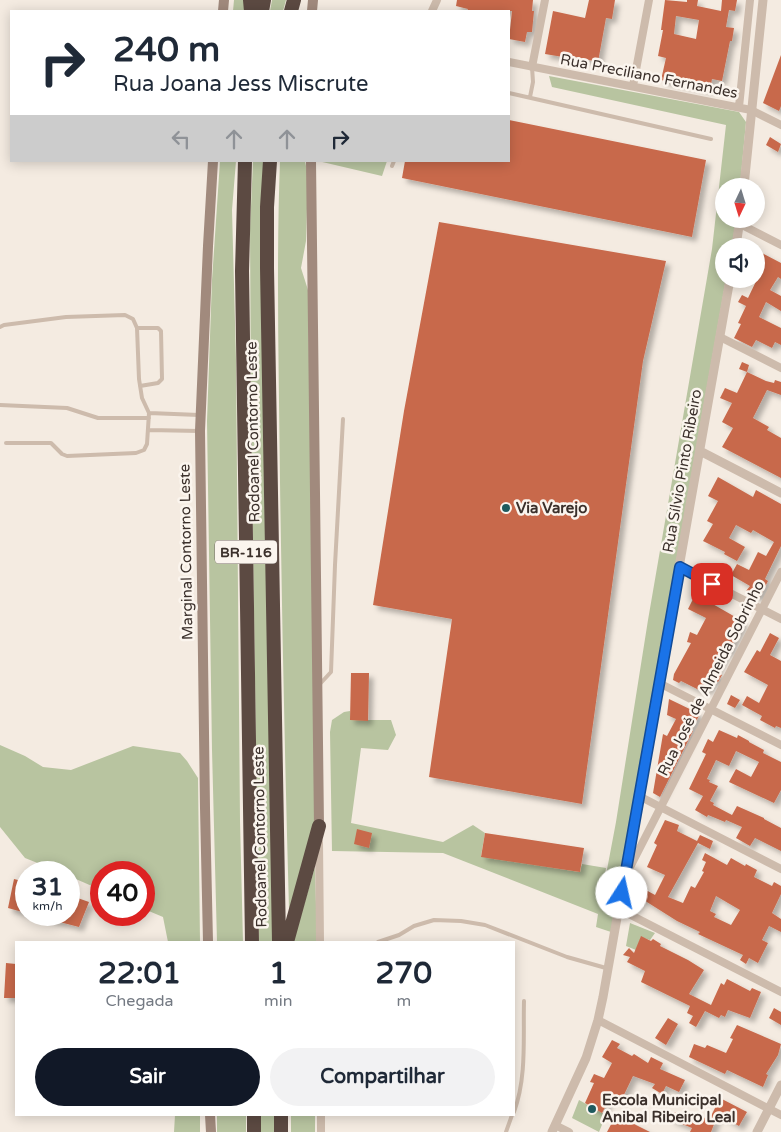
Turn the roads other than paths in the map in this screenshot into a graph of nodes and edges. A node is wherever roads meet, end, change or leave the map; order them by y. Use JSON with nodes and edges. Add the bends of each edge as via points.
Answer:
{"nodes":[{"id":1,"x":545,"y":0,"type":"edge"},
{"id":2,"x":649,"y":0,"type":"edge"},
{"id":3,"x":750,"y":0,"type":"edge"},
{"id":4,"x":763,"y":0,"type":"edge"},
{"id":5,"x":510,"y":62,"type":"edge"},
{"id":6,"x":532,"y":67,"type":"junction"},
{"id":7,"x":633,"y":86,"type":"junction"},
{"id":8,"x":510,"y":94,"type":"edge"},
{"id":9,"x":530,"y":97,"type":"junction"},
{"id":10,"x":739,"y":107,"type":"junction"},
{"id":11,"x":751,"y":110,"type":"junction"},
{"id":12,"x":781,"y":125,"type":"edge"},
{"id":13,"x":711,"y":140,"type":"dead end"},
{"id":14,"x":213,"y":162,"type":"edge"},
{"id":15,"x":245,"y":162,"type":"edge"},
{"id":16,"x":270,"y":162,"type":"edge"},
{"id":17,"x":311,"y":162,"type":"edge"},
{"id":18,"x":745,"y":178,"type":"edge"},
{"id":19,"x":751,"y":228,"type":"edge"},
{"id":20,"x":781,"y":246,"type":"edge"},
{"id":21,"x":728,"y":288,"type":"edge"},
{"id":22,"x":0,"y":326,"type":"edge"},
{"id":23,"x":138,"y":328,"type":"junction"},
{"id":24,"x":720,"y":337,"type":"junction"},
{"id":25,"x":781,"y":368,"type":"edge"},
{"id":26,"x":140,"y":386,"type":"junction"},
{"id":27,"x":0,"y":405,"type":"edge"},
{"id":28,"x":149,"y":413,"type":"junction"},
{"id":29,"x":200,"y":415,"type":"junction"},
{"id":30,"x":149,"y":418,"type":"junction"},
{"id":31,"x":343,"y":419,"type":"dead end"},
{"id":32,"x":149,"y":430,"type":"junction"},
{"id":33,"x":200,"y":431,"type":"junction"},
{"id":34,"x":6,"y":443,"type":"dead end"},
{"id":35,"x":700,"y":451,"type":"junction"},
{"id":36,"x":781,"y":493,"type":"edge"},
{"id":37,"x":680,"y":567,"type":"junction"},
{"id":38,"x":781,"y":572,"type":"edge"},
{"id":39,"x":762,"y":609,"type":"junction"},
{"id":40,"x":781,"y":619,"type":"edge"},
{"id":41,"x":659,"y":683,"type":"junction"},
{"id":42,"x":317,"y":686,"type":"junction"},
{"id":43,"x":711,"y":709,"type":"junction"},
{"id":44,"x":781,"y":746,"type":"edge"},
{"id":45,"x":639,"y":796,"type":"junction"},
{"id":46,"x":661,"y":807,"type":"junction"},
{"id":47,"x":319,"y":826,"type":"junction"},
{"id":48,"x":781,"y":869,"type":"edge"},
{"id":49,"x":625,"y":877,"type":"junction"},
{"id":50,"x":619,"y":909,"type":"junction"},
{"id":51,"x":208,"y":941,"type":"edge"},
{"id":52,"x":252,"y":941,"type":"edge"},
{"id":53,"x":279,"y":941,"type":"edge"},
{"id":54,"x":287,"y":941,"type":"edge"},
{"id":55,"x":320,"y":941,"type":"edge"},
{"id":56,"x":381,"y":941,"type":"edge"},
{"id":57,"x":609,"y":969,"type":"junction"},
{"id":58,"x":781,"y":992,"type":"edge"},
{"id":59,"x":524,"y":1001,"type":"dead end"},
{"id":60,"x":598,"y":1020,"type":"junction"},
{"id":61,"x":781,"y":1085,"type":"edge"},
{"id":62,"x":769,"y":1108,"type":"junction"},
{"id":63,"x":515,"y":1109,"type":"edge"},
{"id":64,"x":781,"y":1115,"type":"edge"},
{"id":65,"x":210,"y":1116,"type":"edge"},
{"id":66,"x":254,"y":1116,"type":"edge"},
{"id":67,"x":281,"y":1116,"type":"edge"},
{"id":68,"x":321,"y":1116,"type":"edge"},
{"id":69,"x":512,"y":1116,"type":"edge"},
{"id":70,"x":553,"y":1128,"type":"edge"},
{"id":71,"x":211,"y":1132,"type":"edge"},
{"id":72,"x":254,"y":1132,"type":"edge"},
{"id":73,"x":281,"y":1132,"type":"edge"},
{"id":74,"x":321,"y":1132,"type":"edge"},
{"id":75,"x":506,"y":1132,"type":"edge"},
{"id":76,"x":569,"y":1132,"type":"edge"},
{"id":77,"x":757,"y":1132,"type":"edge"}],
"edges":[{"from":1,"to":6,"type":"street"},
{"from":2,"to":7,"type":"street"},
{"from":3,"to":10,"type":"street"},
{"from":4,"to":11,"type":"street"},
{"from":5,"to":6,"type":"street","name":"Rua Preciliano Fernandes"},
{"from":6,"to":7,"type":"street","name":"Rua Preciliano Fernandes"},
{"from":6,"to":9,"type":"lane"},
{"from":7,"to":10,"type":"street","name":"Rua Preciliano Fernandes"},
{"from":8,"to":9,"type":"lane"},
{"from":9,"to":13,"type":"lane"},
{"from":10,"to":11,"type":"street","name":"Rua Preciliano Fernandes"},
{"from":11,"to":12,"type":"street","name":"Rua Preciliano Fernandes"},
{"from":11,"to":18,"type":"street"},
{"from":14,"to":29,"type":"main road","name":"Marginal Contorno Leste"},
{"from":15,"to":52,"type":"highway","name":"Rodoanel Contorno Leste","number":"BR-116","via":[[242,271]]},
{"from":16,"to":53,"type":"highway","name":"Rodoanel Contorno Leste","number":"BR-116","via":[[267,268]]},
{"from":17,"to":42,"type":"main road"},
{"from":19,"to":20,"type":"street"},
{"from":21,"to":24,"type":"street","name":"Rua Sílvio Pinto Ribeiro"},
{"from":22,"to":23,"type":"lane","via":[[66,317],[125,316],[133,319]]},
{"from":23,"to":26,"type":"lane"},
{"from":23,"to":26,"type":"lane","via":[[158,328],[161,331],[162,379],[158,383]]},
{"from":24,"to":25,"type":"street"},
{"from":24,"to":35,"type":"street","name":"Rua Sílvio Pinto Ribeiro"},
{"from":26,"to":28,"type":"lane"},
{"from":27,"to":30,"type":"lane","via":[[66,408],[98,418]]},
{"from":28,"to":29,"type":"lane"},
{"from":28,"to":30,"type":"lane"},
{"from":29,"to":33,"type":"main road","name":"Marginal Contorno Leste"},
{"from":30,"to":32,"type":"lane"},
{"from":31,"to":42,"type":"lane","via":[[331,672]]},
{"from":32,"to":33,"type":"lane"},
{"from":32,"to":34,"type":"lane","via":[[144,450],[136,453],[67,456],[51,443]]},
{"from":33,"to":51,"type":"main road","name":"Marginal Contorno Leste"},
{"from":35,"to":36,"type":"street"},
{"from":35,"to":37,"type":"street","name":"Rua Sílvio Pinto Ribeiro"},
{"from":37,"to":39,"type":"street"},
{"from":37,"to":41,"type":"street","name":"Rua Sílvio Pinto Ribeiro"},
{"from":38,"to":39,"type":"street","name":"Rua José de Almeida Sobrinho"},
{"from":39,"to":40,"type":"street"},
{"from":39,"to":43,"type":"street","name":"Rua José de Almeida Sobrinho"},
{"from":41,"to":43,"type":"street"},
{"from":41,"to":45,"type":"street","name":"Rua Sílvio Pinto Ribeiro"},
{"from":42,"to":47,"type":"main road"},
{"from":43,"to":44,"type":"street"},
{"from":43,"to":46,"type":"street","name":"Rua José de Almeida Sobrinho"},
{"from":45,"to":46,"type":"street"},
{"from":45,"to":49,"type":"street","name":"Rua Sílvio Pinto Ribeiro"},
{"from":46,"to":48,"type":"street"},
{"from":46,"to":49,"type":"street","name":"Rua José de Almeida Sobrinho"},
{"from":47,"to":54,"type":"highway"},
{"from":47,"to":55,"type":"street"},
{"from":49,"to":50,"type":"street","name":"Rua Sílvio Pinto Ribeiro"},
{"from":50,"to":57,"type":"street","name":"Rua Sílvio Pinto Ribeiro"},
{"from":50,"to":58,"type":"street"},
{"from":56,"to":57,"type":"lane","via":[[434,920],[462,921],[485,925],[567,957]]},
{"from":57,"to":60,"type":"street","name":"Rua Sílvio Pinto Ribeiro"},
{"from":59,"to":63,"type":"lane","via":[[522,1077]]},
{"from":60,"to":62,"type":"street"},
{"from":60,"to":70,"type":"street","name":"Rua Sílvio Pinto Ribeiro","via":[[586,1058]]},
{"from":61,"to":62,"type":"street"},
{"from":62,"to":64,"type":"street"},
{"from":62,"to":77,"type":"street"},
{"from":65,"to":71,"type":"main road"},
{"from":66,"to":72,"type":"highway"},
{"from":67,"to":73,"type":"highway"},
{"from":68,"to":74,"type":"street"},
{"from":69,"to":75,"type":"lane"},
{"from":70,"to":76,"type":"street"}]}
